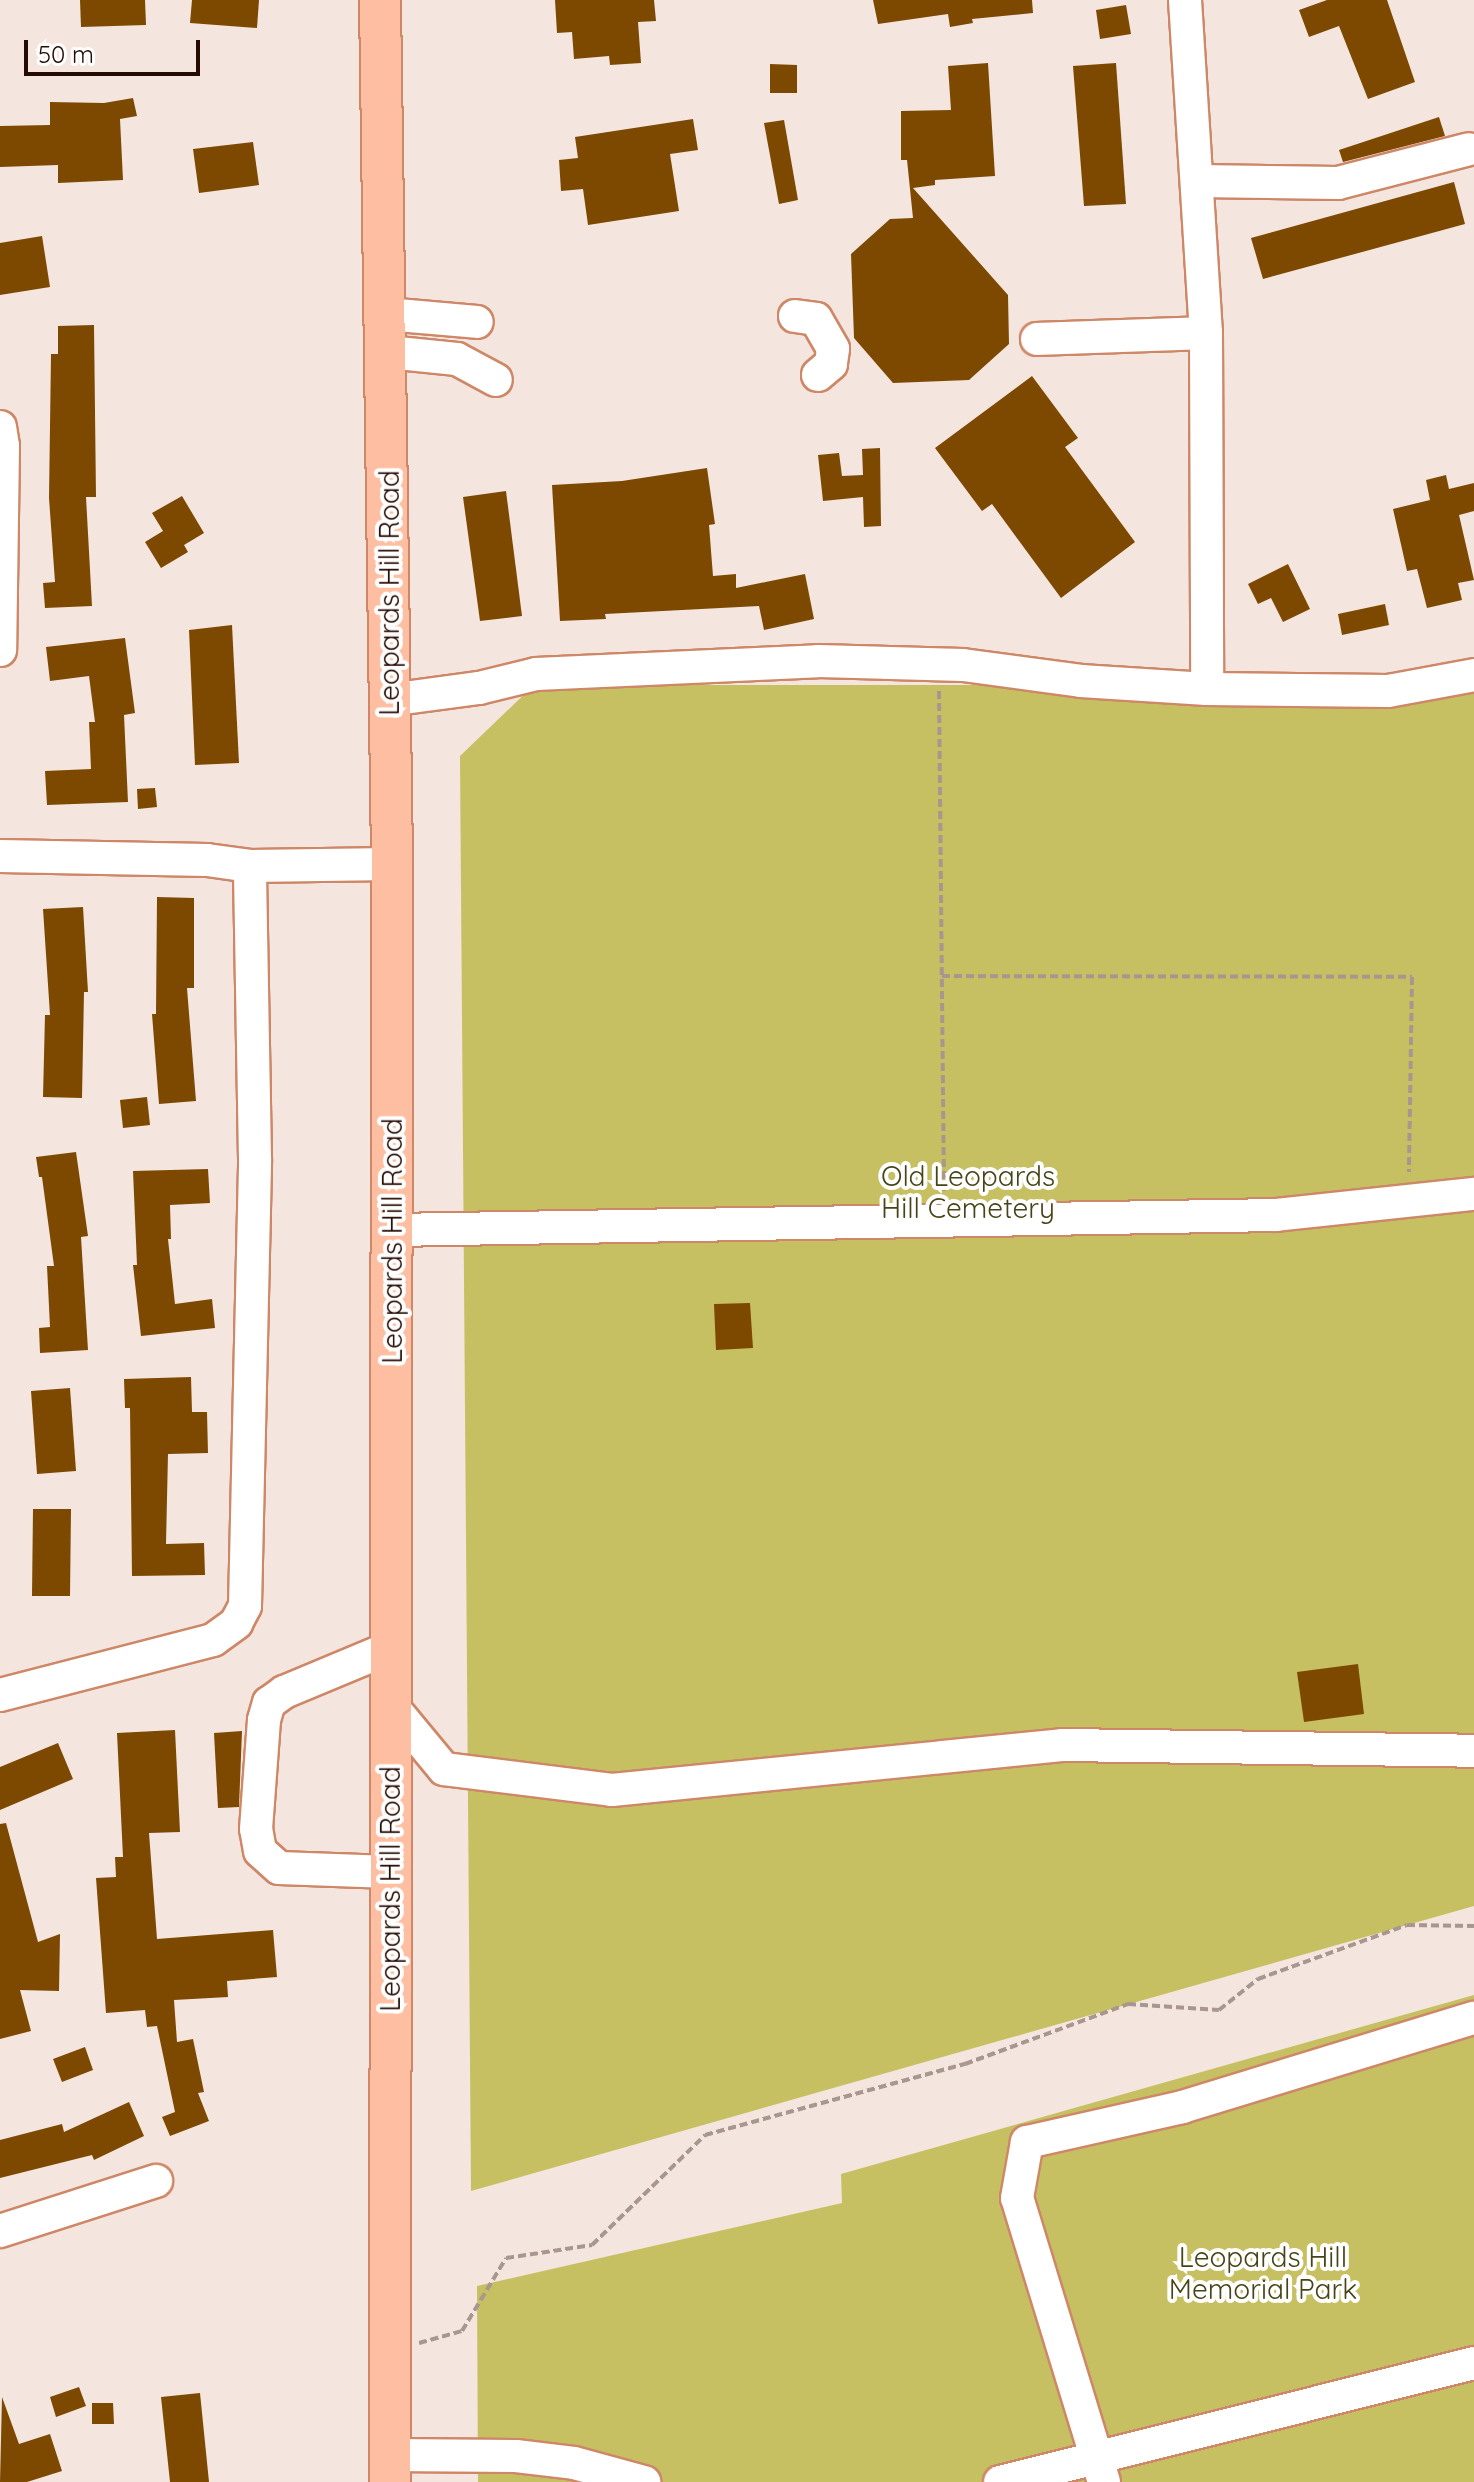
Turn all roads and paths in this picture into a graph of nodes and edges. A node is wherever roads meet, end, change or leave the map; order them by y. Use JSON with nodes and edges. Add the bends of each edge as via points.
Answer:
{"nodes":[{"id":1,"x":380,"y":0,"type":"edge"},
{"id":2,"x":1185,"y":0,"type":"edge"},
{"id":3,"x":1469,"y":149,"type":"dead end"},
{"id":4,"x":1198,"y":181,"type":"junction"},
{"id":5,"x":795,"y":316,"type":"dead end"},
{"id":6,"x":477,"y":322,"type":"dead end"},
{"id":7,"x":387,"y":333,"type":"junction"},
{"id":8,"x":1206,"y":333,"type":"junction"},
{"id":9,"x":1037,"y":339,"type":"dead end"},
{"id":10,"x":818,"y":375,"type":"dead end"},
{"id":11,"x":496,"y":380,"type":"dead end"},
{"id":12,"x":0,"y":427,"type":"edge"},
{"id":13,"x":1,"y":598,"type":"edge"},
{"id":14,"x":0,"y":650,"type":"edge"},
{"id":15,"x":939,"y":664,"type":"junction"},
{"id":16,"x":1474,"y":675,"type":"edge"},
{"id":17,"x":1207,"y":689,"type":"junction"},
{"id":18,"x":389,"y":700,"type":"junction"},
{"id":19,"x":0,"y":856,"type":"edge"},
{"id":20,"x":392,"y":864,"type":"junction"},
{"id":21,"x":250,"y":866,"type":"junction"},
{"id":22,"x":942,"y":976,"type":"junction"},
{"id":23,"x":1474,"y":1194,"type":"edge"},
{"id":24,"x":1408,"y":1201,"type":"junction"},
{"id":25,"x":944,"y":1220,"type":"junction"},
{"id":26,"x":392,"y":1230,"type":"junction"},
{"id":27,"x":392,"y":1647,"type":"junction"},
{"id":28,"x":0,"y":1695,"type":"edge"},
{"id":29,"x":391,"y":1705,"type":"junction"},
{"id":30,"x":1474,"y":1751,"type":"edge"},
{"id":31,"x":390,"y":1872,"type":"junction"},
{"id":32,"x":1474,"y":1926,"type":"edge"},
{"id":33,"x":1474,"y":2018,"type":"edge"},
{"id":34,"x":156,"y":2181,"type":"dead end"},
{"id":35,"x":0,"y":2231,"type":"edge"},
{"id":36,"x":390,"y":2351,"type":"junction"},
{"id":37,"x":1474,"y":2363,"type":"edge"},
{"id":38,"x":390,"y":2468,"type":"edge"},
{"id":39,"x":1100,"y":2470,"type":"edge"},
{"id":40,"x":644,"y":2482,"type":"edge"},
{"id":41,"x":1000,"y":2482,"type":"edge"}],
"edges":[{"from":1,"to":7,"type":"main road","name":"Leopards Hill Road"},
{"from":2,"to":4,"type":"street"},
{"from":3,"to":4,"type":"street","via":[[1338,183]]},
{"from":4,"to":8,"type":"street"},
{"from":5,"to":10,"type":"street","via":[[816,319],[833,349],[831,364]]},
{"from":6,"to":7,"type":"street"},
{"from":7,"to":11,"type":"street"},
{"from":7,"to":18,"type":"main road","name":"Leopards Hill Road"},
{"from":8,"to":9,"type":"street"},
{"from":8,"to":17,"type":"street"},
{"from":12,"to":13,"type":"street"},
{"from":13,"to":14,"type":"street"},
{"from":15,"to":17,"type":"street"},
{"from":15,"to":18,"type":"street","via":[[818,661],[624,667],[536,674]]},
{"from":15,"to":22,"type":"path"},
{"from":16,"to":17,"type":"street","via":[[1388,691]]},
{"from":18,"to":20,"type":"main road","name":"Leopards Hill Road"},
{"from":19,"to":21,"type":"street","via":[[207,860]]},
{"from":20,"to":21,"type":"street"},
{"from":20,"to":26,"type":"main road","name":"Leopards Hill Road"},
{"from":21,"to":28,"type":"street","via":[[255,1159],[245,1606],[236,1623],[213,1640]]},
{"from":22,"to":24,"type":"path","via":[[1412,977]]},
{"from":22,"to":25,"type":"path"},
{"from":23,"to":24,"type":"street"},
{"from":24,"to":25,"type":"street","via":[[1276,1215]]},
{"from":25,"to":26,"type":"street"},
{"from":26,"to":27,"type":"main road","name":"Leopards Hill Road"},
{"from":27,"to":29,"type":"main road","name":"Leopards Hill Road"},
{"from":27,"to":31,"type":"street","via":[[269,1703],[256,1829],[260,1851],[279,1868]]},
{"from":29,"to":30,"type":"street","via":[[444,1769],[612,1790],[1062,1745]]},
{"from":29,"to":31,"type":"main road","name":"Leopards Hill Road"},
{"from":31,"to":36,"type":"main road","name":"Leopards Hill Road"},
{"from":32,"to":36,"type":"path","via":[[1407,1925],[1258,1979],[1219,2010],[1128,2004],[965,2064],[705,2135],[592,2245],[506,2258],[462,2331]]},
{"from":33,"to":39,"type":"street","via":[[1182,2107],[1027,2142],[1017,2198]]},
{"from":34,"to":35,"type":"street"},
{"from":36,"to":38,"type":"main road","name":"Leopards Hill Road"},
{"from":37,"to":39,"type":"street"},
{"from":38,"to":40,"type":"street","via":[[516,2456],[574,2463]]},
{"from":39,"to":41,"type":"street"}]}
